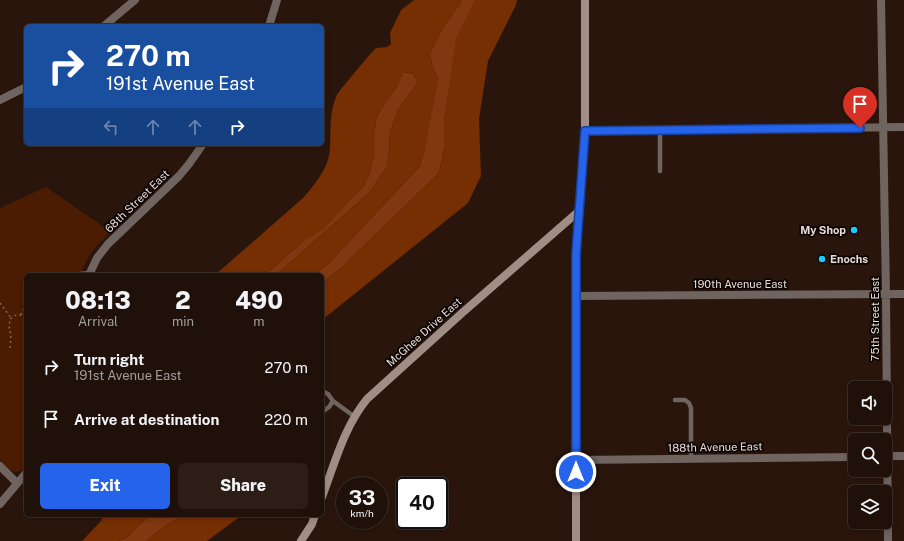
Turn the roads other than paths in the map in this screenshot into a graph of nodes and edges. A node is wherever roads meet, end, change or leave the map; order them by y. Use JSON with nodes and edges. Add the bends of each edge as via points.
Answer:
{"nodes":[{"id":1,"x":135,"y":0,"type":"edge"},
{"id":2,"x":277,"y":0,"type":"edge"},
{"id":3,"x":585,"y":0,"type":"edge"},
{"id":4,"x":881,"y":0,"type":"edge"},
{"id":5,"x":106,"y":24,"type":"edge"},
{"id":6,"x":270,"y":24,"type":"edge"},
{"id":7,"x":24,"y":88,"type":"edge"},
{"id":8,"x":0,"y":100,"type":"edge"},
{"id":9,"x":884,"y":127,"type":"junction"},
{"id":10,"x":904,"y":127,"type":"edge"},
{"id":11,"x":660,"y":130,"type":"junction"},
{"id":12,"x":585,"y":131,"type":"junction"},
{"id":13,"x":201,"y":146,"type":"edge"},
{"id":14,"x":660,"y":171,"type":"dead end"},
{"id":15,"x":579,"y":211,"type":"junction"},
{"id":16,"x":90,"y":273,"type":"edge"},
{"id":17,"x":886,"y":294,"type":"junction"},
{"id":18,"x":904,"y":294,"type":"edge"},
{"id":19,"x":576,"y":296,"type":"junction"},
{"id":20,"x":324,"y":392,"type":"edge"},
{"id":21,"x":675,"y":400,"type":"dead end"},
{"id":22,"x":333,"y":401,"type":"junction"},
{"id":23,"x":324,"y":411,"type":"edge"},
{"id":24,"x":355,"y":416,"type":"junction"},
{"id":25,"x":886,"y":433,"type":"edge"},
{"id":26,"x":892,"y":456,"type":"edge"},
{"id":27,"x":904,"y":456,"type":"edge"},
{"id":28,"x":848,"y":457,"type":"edge"},
{"id":29,"x":691,"y":459,"type":"junction"},
{"id":30,"x":576,"y":460,"type":"junction"},
{"id":31,"x":0,"y":466,"type":"edge"},
{"id":32,"x":24,"y":475,"type":"edge"},
{"id":33,"x":886,"y":477,"type":"edge"},
{"id":34,"x":17,"y":483,"type":"junction"},
{"id":35,"x":324,"y":491,"type":"edge"},
{"id":36,"x":0,"y":504,"type":"edge"},
{"id":37,"x":314,"y":517,"type":"edge"},
{"id":38,"x":301,"y":541,"type":"edge"},
{"id":39,"x":576,"y":541,"type":"edge"},
{"id":40,"x":888,"y":541,"type":"edge"}],
"edges":[{"from":1,"to":5,"type":"street"},
{"from":2,"to":6,"type":"street"},
{"from":3,"to":12,"type":"street"},
{"from":4,"to":9,"type":"street","name":"75th Street East"},
{"from":7,"to":8,"type":"street"},
{"from":9,"to":10,"type":"street"},
{"from":9,"to":11,"type":"street"},
{"from":9,"to":17,"type":"street","name":"75th Street East"},
{"from":11,"to":12,"type":"street"},
{"from":11,"to":14,"type":"lane"},
{"from":12,"to":15,"type":"street"},
{"from":13,"to":16,"type":"street","name":"68th Street East","via":[[179,176],[108,244]]},
{"from":15,"to":19,"type":"street"},
{"from":15,"to":24,"type":"street","name":"McGhee Drive East","via":[[376,390]]},
{"from":17,"to":18,"type":"street","name":"190th Avenue East"},
{"from":17,"to":19,"type":"street","name":"190th Avenue East"},
{"from":17,"to":25,"type":"street","name":"75th Street East"},
{"from":19,"to":30,"type":"street"},
{"from":20,"to":22,"type":"lane"},
{"from":21,"to":29,"type":"lane","via":[[685,400],[691,408]]},
{"from":22,"to":23,"type":"lane"},
{"from":22,"to":24,"type":"lane"},
{"from":24,"to":35,"type":"street","name":"McGhee Drive East"},
{"from":26,"to":27,"type":"street"},
{"from":28,"to":29,"type":"street","name":"188th Avenue East"},
{"from":29,"to":30,"type":"street","name":"188th Avenue East"},
{"from":30,"to":39,"type":"street"},
{"from":31,"to":34,"type":"street"},
{"from":32,"to":34,"type":"street"},
{"from":33,"to":40,"type":"street","name":"75th Street East"},
{"from":34,"to":36,"type":"street"},
{"from":37,"to":38,"type":"street"}]}
